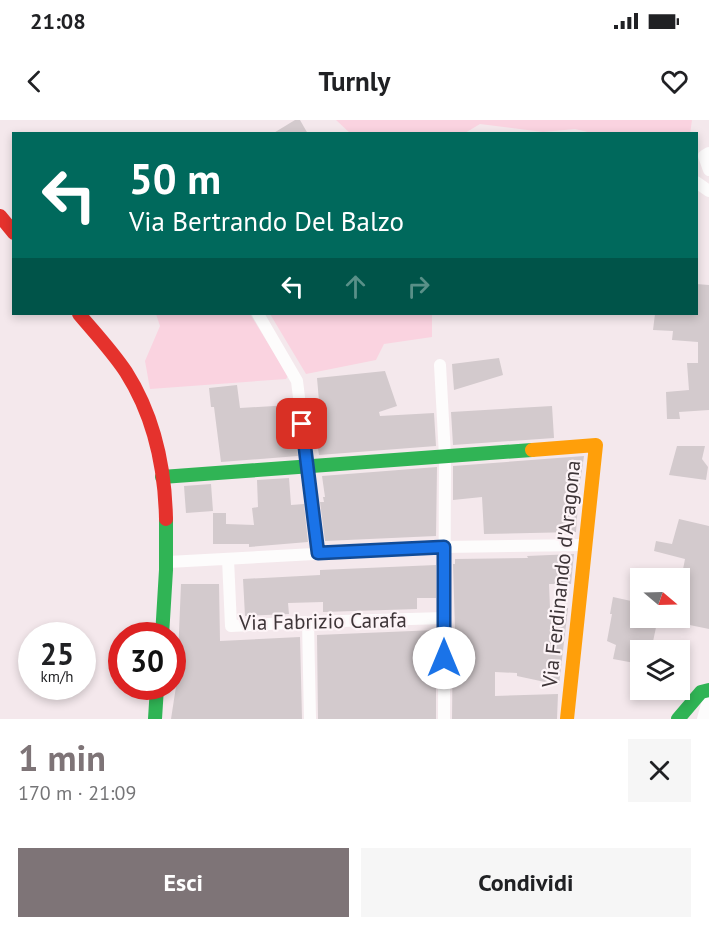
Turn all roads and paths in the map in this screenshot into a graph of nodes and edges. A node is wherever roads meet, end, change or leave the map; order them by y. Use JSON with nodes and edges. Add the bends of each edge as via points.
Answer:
{"nodes":[{"id":1,"x":709,"y":153,"type":"edge"},
{"id":2,"x":709,"y":170,"type":"edge"},
{"id":3,"x":0,"y":216,"type":"edge"},
{"id":4,"x":12,"y":231,"type":"edge"},
{"id":5,"x":80,"y":315,"type":"edge"},
{"id":6,"x":259,"y":315,"type":"edge"},
{"id":7,"x":440,"y":365,"type":"dead end"},
{"id":8,"x":445,"y":456,"type":"junction"},
{"id":9,"x":308,"y":467,"type":"junction"},
{"id":10,"x":162,"y":477,"type":"junction"},
{"id":11,"x":585,"y":545,"type":"junction"},
{"id":12,"x":444,"y":547,"type":"junction"},
{"id":13,"x":318,"y":553,"type":"junction"},
{"id":14,"x":228,"y":559,"type":"junction"},
{"id":15,"x":168,"y":562,"type":"junction"},
{"id":16,"x":444,"y":618,"type":"junction"},
{"id":17,"x":163,"y":622,"type":"edge"},
{"id":18,"x":308,"y":622,"type":"junction"},
{"id":19,"x":709,"y":690,"type":"edge"},
{"id":20,"x":709,"y":697,"type":"edge"},
{"id":21,"x":156,"y":700,"type":"edge"},
{"id":22,"x":155,"y":719,"type":"edge"},
{"id":23,"x":310,"y":719,"type":"edge"},
{"id":24,"x":444,"y":719,"type":"edge"},
{"id":25,"x":567,"y":719,"type":"edge"},
{"id":26,"x":678,"y":719,"type":"edge"},
{"id":27,"x":703,"y":719,"type":"edge"}],
"edges":[{"from":1,"to":2,"type":"street","via":[[704,156]]},
{"from":3,"to":4,"type":"street"},
{"from":5,"to":10,"type":"street","via":[[112,352],[145,408],[157,444]]},
{"from":6,"to":9,"type":"street","via":[[297,381]]},
{"from":7,"to":8,"type":"street"},
{"from":8,"to":9,"type":"street"},
{"from":8,"to":11,"type":"street","name":"Via Ferdinando d'Aragona","via":[[596,445]]},
{"from":8,"to":12,"type":"street"},
{"from":9,"to":10,"type":"street"},
{"from":9,"to":13,"type":"street"},
{"from":10,"to":15,"type":"street"},
{"from":11,"to":12,"type":"street"},
{"from":11,"to":25,"type":"street","name":"Via Ferdinando d'Aragona"},
{"from":12,"to":13,"type":"street"},
{"from":12,"to":16,"type":"street"},
{"from":13,"to":14,"type":"street"},
{"from":14,"to":15,"type":"street"},
{"from":14,"to":18,"type":"street","name":"Via Fabrizio Carafa","via":[[231,626]]},
{"from":15,"to":17,"type":"street"},
{"from":16,"to":18,"type":"street","name":"Via Fabrizio Carafa"},
{"from":16,"to":24,"type":"street"},
{"from":18,"to":23,"type":"street"},
{"from":19,"to":26,"type":"street","via":[[700,692]]},
{"from":20,"to":27,"type":"street"},
{"from":21,"to":22,"type":"street"}]}
